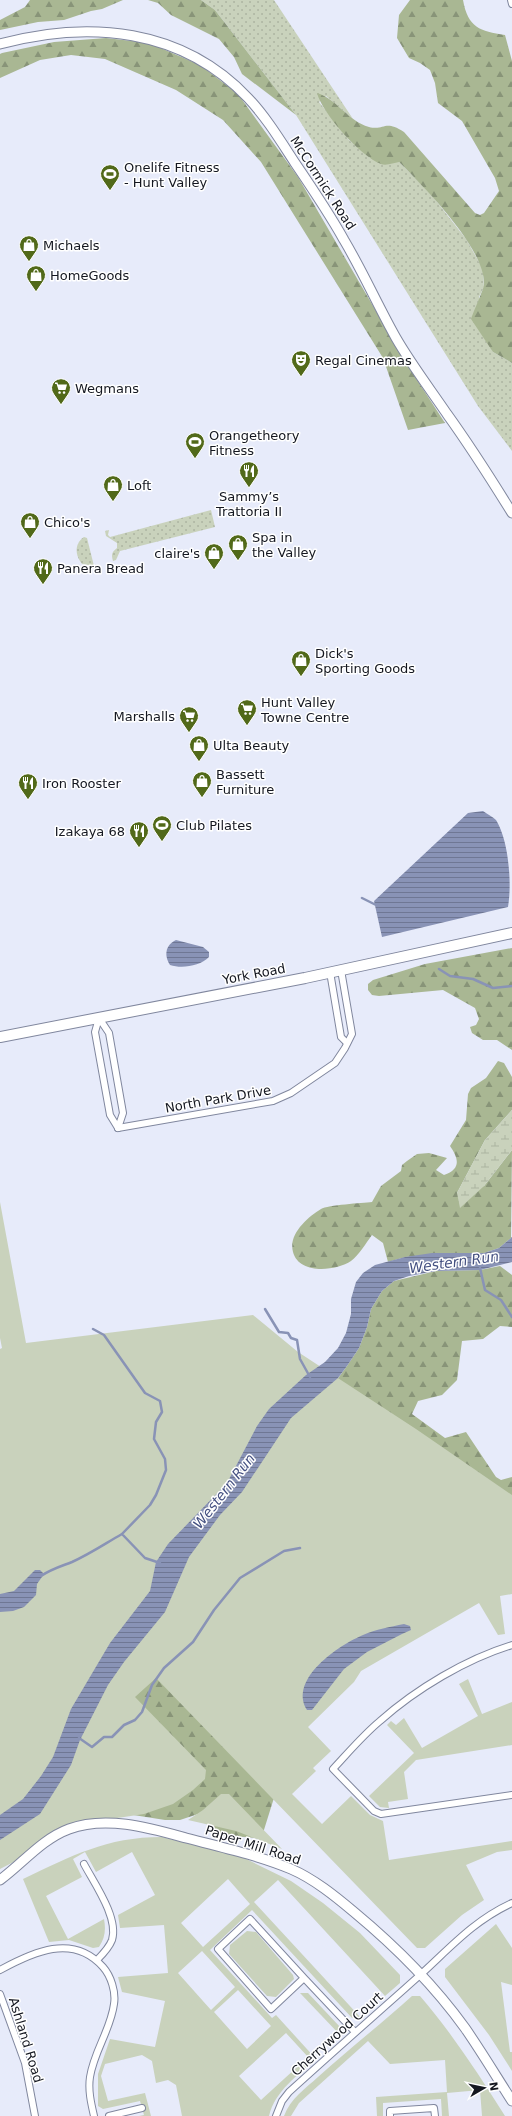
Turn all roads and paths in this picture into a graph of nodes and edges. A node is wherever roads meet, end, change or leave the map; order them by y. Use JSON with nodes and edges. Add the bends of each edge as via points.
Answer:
{"nodes":[{"id":1,"x":512,"y":0,"type":"edge"},
{"id":2,"x":512,"y":4,"type":"edge"},
{"id":3,"x":0,"y":44,"type":"edge"},
{"id":4,"x":512,"y":513,"type":"edge"},
{"id":5,"x":512,"y":932,"type":"edge"},
{"id":6,"x":341,"y":970,"type":"junction"},
{"id":7,"x":330,"y":972,"type":"junction"},
{"id":8,"x":99,"y":1018,"type":"junction"},
{"id":9,"x":0,"y":1037,"type":"edge"},
{"id":10,"x":347,"y":1043,"type":"junction"},
{"id":11,"x":118,"y":1128,"type":"junction"},
{"id":12,"x":512,"y":1645,"type":"edge"},
{"id":13,"x":512,"y":1795,"type":"edge"},
{"id":14,"x":84,"y":1864,"type":"dead end"},
{"id":15,"x":0,"y":1880,"type":"edge"},
{"id":16,"x":512,"y":1903,"type":"edge"},
{"id":17,"x":97,"y":1960,"type":"junction"},
{"id":18,"x":0,"y":1970,"type":"edge"},
{"id":19,"x":420,"y":1975,"type":"junction"},
{"id":20,"x":304,"y":1978,"type":"junction"},
{"id":21,"x":0,"y":1994,"type":"edge"},
{"id":22,"x":355,"y":2032,"type":"junction"},
{"id":23,"x":512,"y":2101,"type":"edge"},
{"id":24,"x":142,"y":2108,"type":"dead end"},
{"id":25,"x":35,"y":2116,"type":"edge"},
{"id":26,"x":94,"y":2116,"type":"edge"},
{"id":27,"x":109,"y":2116,"type":"edge"},
{"id":28,"x":276,"y":2116,"type":"edge"},
{"id":29,"x":390,"y":2116,"type":"edge"},
{"id":30,"x":435,"y":2116,"type":"edge"}],
"edges":[{"from":1,"to":2,"type":"street"},
{"from":3,"to":4,"type":"main road","name":"McCormick Road","via":[[23,38],[66,33],[105,32],[137,36],[184,51],[203,61],[232,83],[262,114],[323,205],[345,240],[397,340]]},
{"from":5,"to":6,"type":"main road","name":"York Road"},
{"from":6,"to":7,"type":"main road","name":"York Road"},
{"from":6,"to":10,"type":"street","name":"North Park Drive","via":[[352,1034]]},
{"from":7,"to":8,"type":"main road","name":"York Road"},
{"from":7,"to":10,"type":"street","via":[[341,1037]]},
{"from":8,"to":9,"type":"main road","name":"York Road"},
{"from":8,"to":11,"type":"street","via":[[96,1032],[110,1115]]},
{"from":8,"to":11,"type":"street","via":[[108,1029],[123,1113]]},
{"from":10,"to":11,"type":"street","name":"North Park Drive","via":[[335,1063],[278,1100]]},
{"from":12,"to":13,"type":"street","via":[[473,1660],[406,1700],[378,1722],[333,1769],[374,1811],[381,1814]]},
{"from":14,"to":17,"type":"street","via":[[113,1923],[109,1947]]},
{"from":15,"to":19,"type":"main road","name":"Paper Mill Road","via":[[49,1840],[71,1828],[102,1823],[138,1826],[248,1855],[301,1874],[329,1892],[365,1921]]},
{"from":16,"to":19,"type":"street","name":"Cherrywood Court","via":[[472,1926]]},
{"from":17,"to":18,"type":"street","via":[[76,1949],[65,1948],[36,1953]]},
{"from":17,"to":26,"type":"street","via":[[106,1969],[111,1980],[115,2002],[90,2075],[90,2097]]},
{"from":19,"to":22,"type":"street","name":"Cherrywood Court"},
{"from":19,"to":23,"type":"main road","name":"Paper Mill Road","via":[[464,2027]]},
{"from":20,"to":20,"type":"street","via":[[250,1919],[218,1950],[271,2009]]},
{"from":20,"to":22,"type":"street"},
{"from":21,"to":25,"type":"street","name":"Ashland Road","via":[[25,2063]]},
{"from":22,"to":28,"type":"street","name":"Cherrywood Court","via":[[289,2092]]},
{"from":24,"to":27,"type":"street"},
{"from":29,"to":30,"type":"street","via":[[390,2111],[434,2108]]}]}
